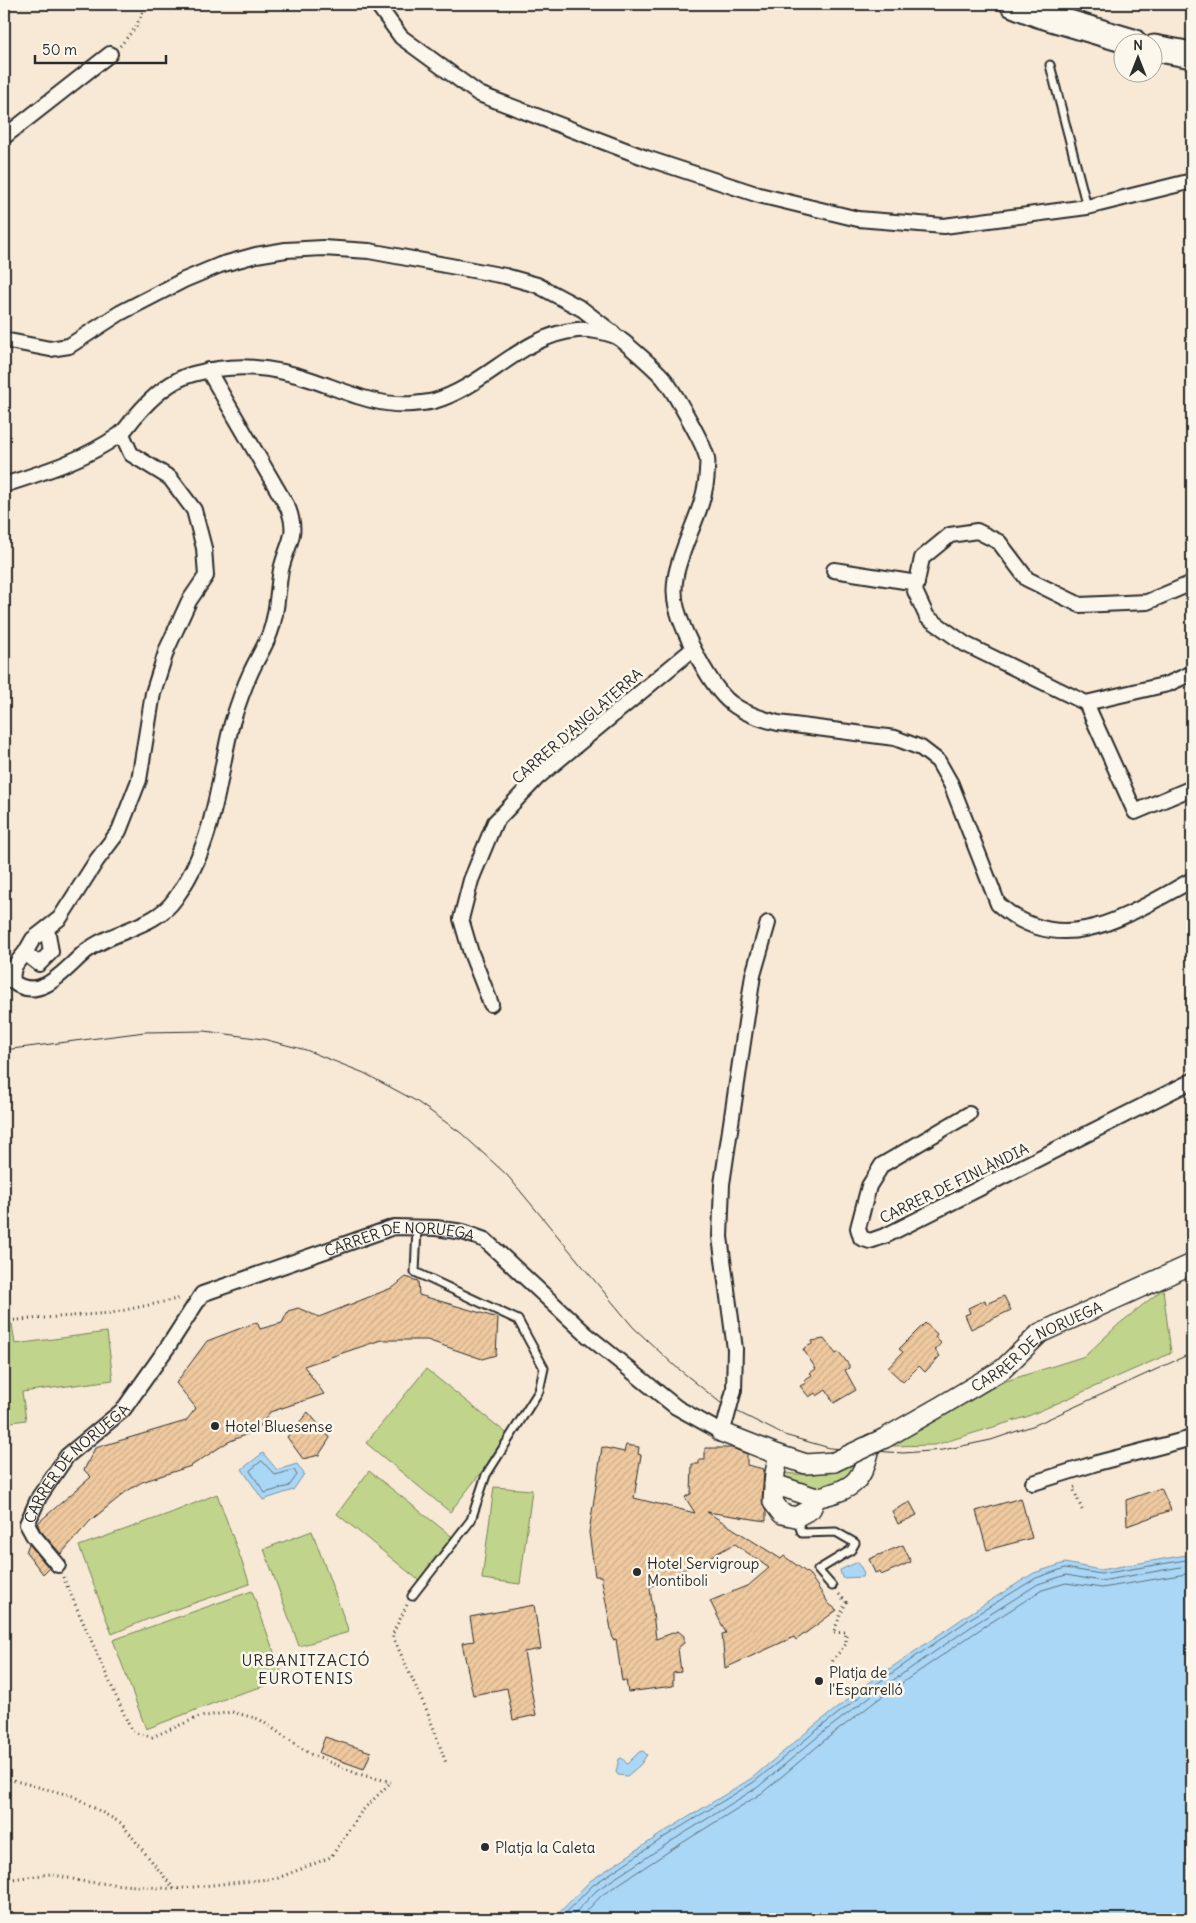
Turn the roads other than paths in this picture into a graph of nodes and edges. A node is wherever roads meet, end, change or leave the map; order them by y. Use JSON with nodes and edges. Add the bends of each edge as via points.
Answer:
{"nodes":[{"id":1,"x":377,"y":4,"type":"edge"},
{"id":2,"x":1013,"y":4,"type":"edge"},
{"id":3,"x":1114,"y":36,"type":"edge"},
{"id":4,"x":1164,"y":50,"type":"edge"},
{"id":5,"x":110,"y":54,"type":"road end"},
{"id":6,"x":1192,"y":55,"type":"edge"},
{"id":7,"x":1050,"y":65,"type":"dead end"},
{"id":8,"x":4,"y":137,"type":"edge"},
{"id":9,"x":1192,"y":181,"type":"edge"},
{"id":10,"x":1087,"y":207,"type":"junction"},
{"id":11,"x":617,"y":337,"type":"junction"},
{"id":12,"x":4,"y":340,"type":"edge"},
{"id":13,"x":208,"y":370,"type":"junction"},
{"id":14,"x":122,"y":434,"type":"junction"},
{"id":15,"x":4,"y":486,"type":"edge"},
{"id":16,"x":834,"y":570,"type":"dead end"},
{"id":17,"x":917,"y":583,"type":"junction"},
{"id":18,"x":1192,"y":584,"type":"edge"},
{"id":19,"x":693,"y":649,"type":"junction"},
{"id":20,"x":1192,"y":673,"type":"edge"},
{"id":21,"x":1086,"y":703,"type":"junction"},
{"id":22,"x":1192,"y":788,"type":"edge"},
{"id":23,"x":1192,"y":880,"type":"edge"},
{"id":24,"x":768,"y":923,"type":"dead end"},
{"id":25,"x":47,"y":928,"type":"junction"},
{"id":26,"x":25,"y":953,"type":"junction"},
{"id":27,"x":491,"y":1004,"type":"dead end"},
{"id":28,"x":1192,"y":1081,"type":"edge"},
{"id":29,"x":969,"y":1114,"type":"dead end"},
{"id":30,"x":417,"y":1228,"type":"junction"},
{"id":31,"x":1192,"y":1264,"type":"edge"},
{"id":32,"x":723,"y":1426,"type":"junction"},
{"id":33,"x":1192,"y":1438,"type":"edge"},
{"id":34,"x":878,"y":1441,"type":"junction"},
{"id":35,"x":779,"y":1456,"type":"junction"},
{"id":36,"x":1033,"y":1483,"type":"dead end"},
{"id":37,"x":774,"y":1484,"type":"junction"},
{"id":38,"x":816,"y":1498,"type":"junction"},
{"id":39,"x":796,"y":1517,"type":"junction"},
{"id":40,"x":58,"y":1566,"type":"road end"},
{"id":41,"x":832,"y":1586,"type":"road end"},
{"id":42,"x":412,"y":1596,"type":"road end"}],
"edges":[{"from":1,"to":10,"type":"street","via":[[401,37],[479,94],[646,158],[760,195],[858,219],[944,226]]},
{"from":2,"to":3,"type":"highway"},
{"from":4,"to":6,"type":"highway"},
{"from":5,"to":8,"type":"street"},
{"from":7,"to":10,"type":"lane"},
{"from":9,"to":10,"type":"street"},
{"from":11,"to":12,"type":"street","via":[[582,309],[537,285],[505,276],[368,251],[323,248],[286,250],[220,265],[120,313],[69,346],[50,349]]},
{"from":11,"to":13,"type":"street","via":[[579,330],[550,336],[529,345],[461,390],[434,401],[407,404],[384,404],[274,370],[232,366]]},
{"from":11,"to":19,"type":"street","via":[[663,378],[707,457],[704,491],[676,573],[674,590],[676,608]]},
{"from":13,"to":14,"type":"street","via":[[188,375],[154,397]]},
{"from":13,"to":26,"type":"street","via":[[292,520],[294,531],[281,571],[270,635],[250,675],[231,726],[206,836],[175,899],[155,918],[98,942],[44,986],[19,987],[13,982],[14,966]]},
{"from":14,"to":15,"type":"street","via":[[74,462]]},
{"from":14,"to":25,"type":"street","via":[[130,454],[170,478],[194,510],[204,548],[206,576],[188,601],[167,649],[153,693],[139,780],[119,831],[60,918]]},
{"from":16,"to":17,"type":"street"},
{"from":17,"to":18,"type":"street","via":[[922,558],[950,535],[977,531],[999,542],[1027,579],[1080,605],[1147,602]]},
{"from":17,"to":21,"type":"street","via":[[915,591],[927,617],[965,644]]},
{"from":19,"to":23,"type":"street","via":[[728,700],[748,713],[778,723],[895,738],[921,748],[938,761],[951,784],[998,904],[1026,924],[1047,931],[1069,932],[1090,928],[1141,907]]},
{"from":19,"to":27,"type":"street","name":"CARRER D'ANGLATERRA","via":[[538,777],[495,822],[471,880],[461,919]]},
{"from":20,"to":21,"type":"street","via":[[1168,684]]},
{"from":21,"to":22,"type":"street","via":[[1135,812]]},
{"from":24,"to":32,"type":"street","bridge":true,"via":[[753,975],[722,1184],[720,1237],[735,1349],[734,1390]]},
{"from":25,"to":26,"type":"street","via":[[33,939]]},
{"from":25,"to":26,"type":"street","via":[[52,952],[39,964]]},
{"from":28,"to":29,"type":"street","name":"CARRER DE FINLÀNDIA","via":[[887,1235],[870,1241],[861,1238],[858,1228],[869,1186],[882,1165]]},
{"from":30,"to":32,"type":"street","name":"CARRER DE NORUEGA","via":[[463,1232],[485,1240],[588,1335],[676,1407]]},
{"from":30,"to":40,"type":"street","name":"CARRER DE NORUEGA","via":[[394,1227],[202,1294],[122,1410],[67,1456],[39,1497],[27,1524]]},
{"from":30,"to":42,"type":"lane","via":[[415,1272],[518,1320],[544,1368],[539,1391],[486,1475],[471,1520]]},
{"from":31,"to":34,"type":"street","name":"CARRER DE NORUEGA","via":[[1040,1333],[1003,1368]]},
{"from":32,"to":35,"type":"street","name":"CARRER DE NORUEGA"},
{"from":33,"to":36,"type":"street"},
{"from":34,"to":35,"type":"street","name":"CARRER DE NORUEGA","bridge":true,"via":[[834,1462],[806,1464]]},
{"from":34,"to":38,"type":"street","via":[[859,1480],[840,1492]]},
{"from":35,"to":37,"type":"street"},
{"from":37,"to":38,"type":"street"},
{"from":37,"to":39,"type":"street","via":[[773,1502],[782,1514]]},
{"from":38,"to":39,"type":"street","via":[[812,1509]]},
{"from":39,"to":41,"type":"lane","via":[[802,1533],[836,1532],[855,1543],[851,1550],[818,1570]]}]}
